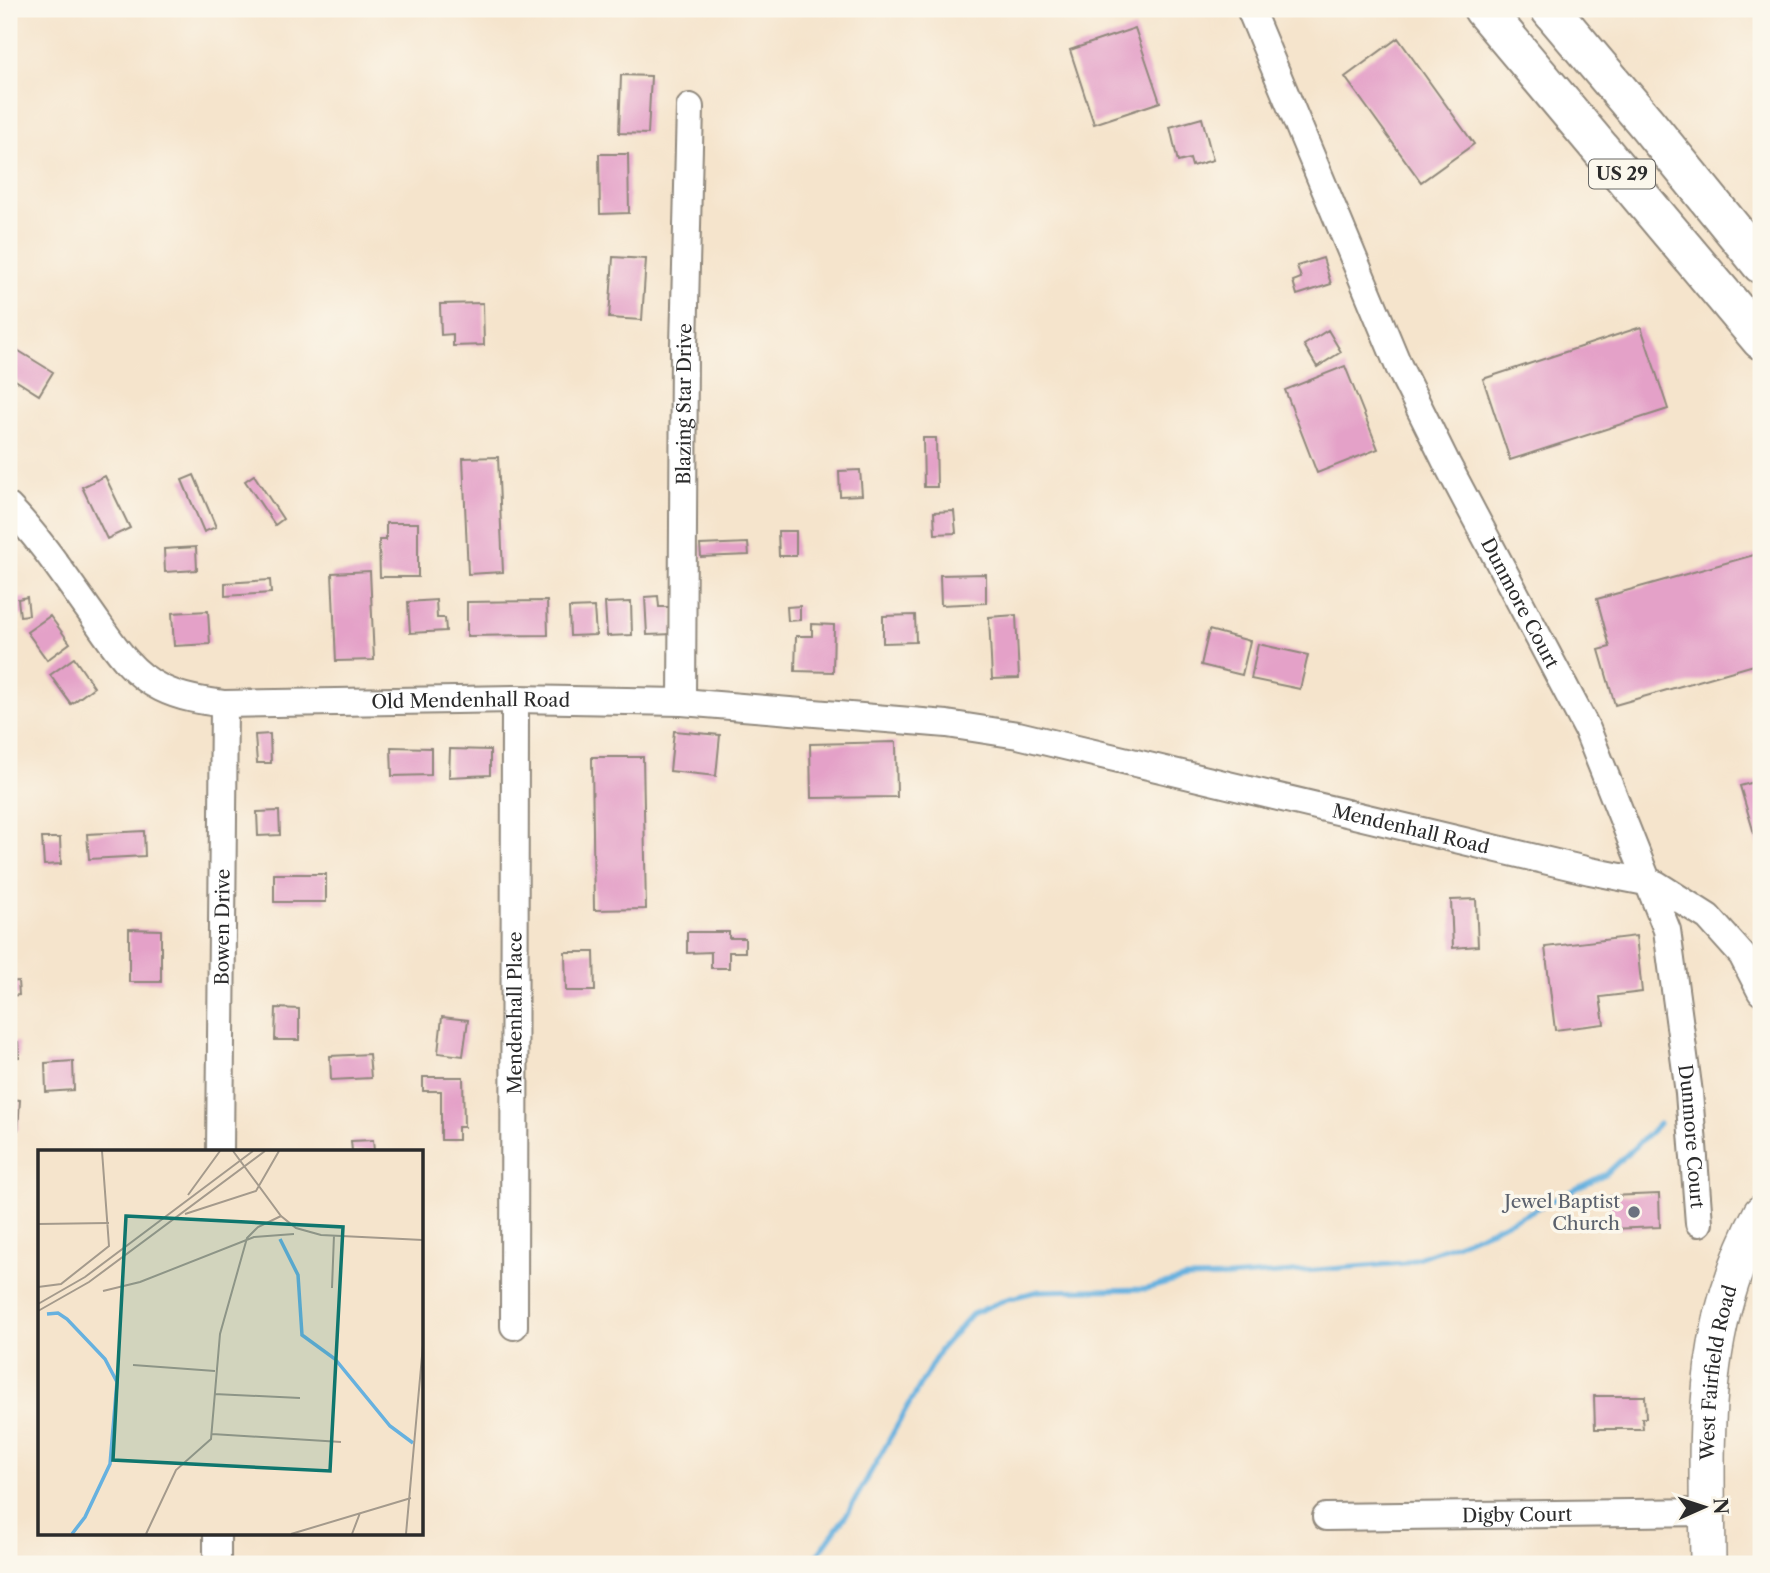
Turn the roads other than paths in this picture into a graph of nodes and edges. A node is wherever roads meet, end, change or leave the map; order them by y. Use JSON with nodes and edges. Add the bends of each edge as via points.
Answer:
{"nodes":[{"id":1,"x":1250,"y":9,"type":"edge"},
{"id":2,"x":1483,"y":9,"type":"edge"},
{"id":3,"x":1550,"y":9,"type":"edge"},
{"id":4,"x":690,"y":107,"type":"dead end"},
{"id":5,"x":1761,"y":264,"type":"edge"},
{"id":6,"x":1761,"y":340,"type":"edge"},
{"id":7,"x":9,"y":507,"type":"edge"},
{"id":8,"x":515,"y":699,"type":"junction"},
{"id":9,"x":682,"y":702,"type":"junction"},
{"id":10,"x":224,"y":704,"type":"junction"},
{"id":11,"x":1018,"y":735,"type":"joint"},
{"id":12,"x":1648,"y":883,"type":"junction"},
{"id":13,"x":1761,"y":992,"type":"edge"},
{"id":14,"x":220,"y":1150,"type":"edge"},
{"id":15,"x":1761,"y":1213,"type":"edge"},
{"id":16,"x":1699,"y":1223,"type":"dead end"},
{"id":17,"x":514,"y":1326,"type":"dead end"},
{"id":18,"x":1708,"y":1512,"type":"junction"},
{"id":19,"x":1326,"y":1517,"type":"dead end"},
{"id":20,"x":217,"y":1534,"type":"edge"},
{"id":21,"x":217,"y":1564,"type":"edge"},
{"id":22,"x":1708,"y":1564,"type":"edge"}],
"edges":[{"from":1,"to":12,"type":"street","name":"Dunmore Court","via":[[1399,367],[1587,730]]},
{"from":2,"to":6,"type":"highway","number":"US 29"},
{"from":3,"to":5,"type":"highway","number":"US 29"},
{"from":4,"to":9,"type":"street","name":"Blazing Star Drive"},
{"from":7,"to":10,"type":"street","name":"Old Mendenhall Road","via":[[31,529],[136,672],[191,699]]},
{"from":8,"to":9,"type":"street","name":"Old Mendenhall Road"},
{"from":8,"to":10,"type":"street","name":"Old Mendenhall Road"},
{"from":8,"to":17,"type":"street","name":"Mendenhall Place"},
{"from":9,"to":11,"type":"street","name":"Old Mendenhall Road","via":[[947,724]]},
{"from":10,"to":14,"type":"street","name":"Bowen Drive"},
{"from":11,"to":12,"type":"street","name":"Mendenhall Road"},
{"from":12,"to":13,"type":"street","name":"Mendenhall Road","via":[[1708,917],[1742,955]]},
{"from":12,"to":16,"type":"street","name":"Dunmore Court","via":[[1667,930],[1689,1093]]},
{"from":15,"to":18,"type":"main road","name":"West Fairfield Road","via":[[1725,1298],[1710,1370]]},
{"from":18,"to":19,"type":"street","name":"Digby Court"},
{"from":18,"to":22,"type":"main road","name":"West Fairfield Road"},
{"from":20,"to":21,"type":"street"}]}
